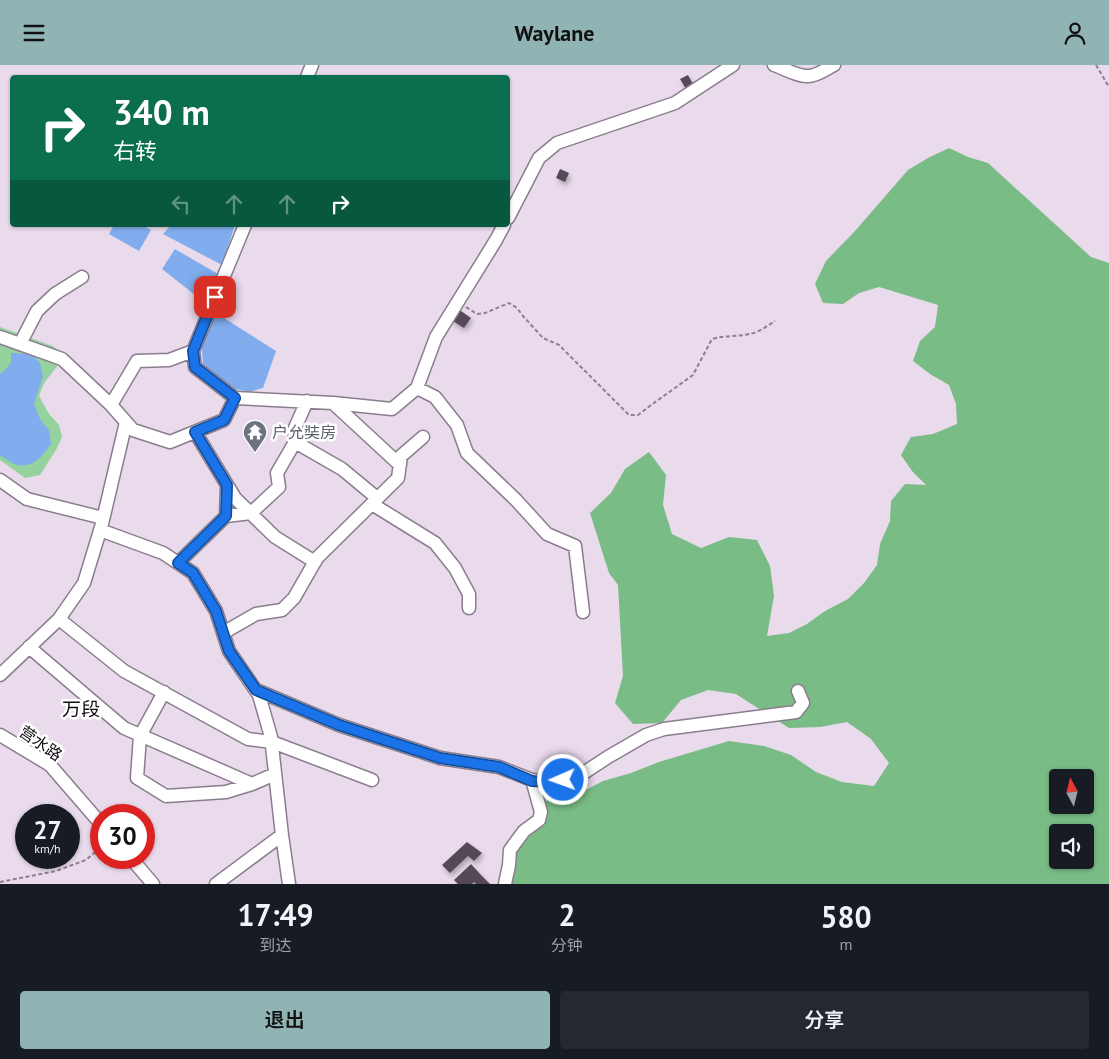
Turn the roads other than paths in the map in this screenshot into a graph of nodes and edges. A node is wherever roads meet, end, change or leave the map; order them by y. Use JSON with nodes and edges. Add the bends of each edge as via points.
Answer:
{"nodes":[{"id":1,"x":733,"y":65,"type":"edge"},
{"id":2,"x":774,"y":65,"type":"edge"},
{"id":3,"x":834,"y":65,"type":"edge"},
{"id":4,"x":510,"y":215,"type":"edge"},
{"id":5,"x":244,"y":227,"type":"edge"},
{"id":6,"x":503,"y":227,"type":"edge"},
{"id":7,"x":82,"y":277,"type":"dead end"},
{"id":8,"x":0,"y":337,"type":"edge"},
{"id":9,"x":20,"y":344,"type":"junction"},
{"id":10,"x":193,"y":351,"type":"junction"},
{"id":11,"x":417,"y":388,"type":"junction"},
{"id":12,"x":235,"y":398,"type":"junction"},
{"id":13,"x":307,"y":401,"type":"junction"},
{"id":14,"x":333,"y":403,"type":"junction"},
{"id":15,"x":111,"y":405,"type":"junction"},
{"id":16,"x":126,"y":422,"type":"junction"},
{"id":17,"x":195,"y":432,"type":"junction"},
{"id":18,"x":423,"y":437,"type":"dead end"},
{"id":19,"x":295,"y":443,"type":"junction"},
{"id":20,"x":400,"y":465,"type":"junction"},
{"id":21,"x":0,"y":480,"type":"edge"},
{"id":22,"x":227,"y":485,"type":"junction"},
{"id":23,"x":374,"y":501,"type":"junction"},
{"id":24,"x":250,"y":513,"type":"junction"},
{"id":25,"x":226,"y":516,"type":"junction"},
{"id":26,"x":102,"y":524,"type":"junction"},
{"id":27,"x":315,"y":562,"type":"junction"},
{"id":28,"x":178,"y":563,"type":"junction"},
{"id":29,"x":469,"y":608,"type":"dead end"},
{"id":30,"x":583,"y":612,"type":"dead end"},
{"id":31,"x":59,"y":619,"type":"junction"},
{"id":32,"x":223,"y":633,"type":"junction"},
{"id":33,"x":29,"y":647,"type":"junction"},
{"id":34,"x":0,"y":675,"type":"edge"},
{"id":35,"x":256,"y":690,"type":"junction"},
{"id":36,"x":798,"y":691,"type":"dead end"},
{"id":37,"x":164,"y":692,"type":"junction"},
{"id":38,"x":0,"y":735,"type":"edge"},
{"id":39,"x":140,"y":735,"type":"junction"},
{"id":40,"x":272,"y":742,"type":"junction"},
{"id":41,"x":275,"y":774,"type":"junction"},
{"id":42,"x":372,"y":781,"type":"dead end"},
{"id":43,"x":532,"y":781,"type":"junction"},
{"id":44,"x":252,"y":784,"type":"junction"},
{"id":45,"x":90,"y":812,"type":"edge"},
{"id":46,"x":282,"y":835,"type":"junction"},
{"id":47,"x":140,"y":869,"type":"edge"},
{"id":48,"x":153,"y":884,"type":"edge"},
{"id":49,"x":216,"y":884,"type":"edge"},
{"id":50,"x":289,"y":884,"type":"edge"},
{"id":51,"x":505,"y":884,"type":"edge"}],
"edges":[{"from":1,"to":4,"type":"street","via":[[675,103],[557,143],[539,158]]},
{"from":2,"to":3,"type":"street","via":[[809,77]]},
{"from":5,"to":10,"type":"street"},
{"from":6,"to":11,"type":"street","via":[[436,337]]},
{"from":7,"to":9,"type":"street","via":[[55,294],[37,311]]},
{"from":8,"to":9,"type":"street"},
{"from":9,"to":15,"type":"street","via":[[62,359]]},
{"from":10,"to":12,"type":"street","via":[[195,367]]},
{"from":10,"to":15,"type":"street","via":[[169,360],[137,361]]},
{"from":11,"to":14,"type":"street","via":[[392,409]]},
{"from":11,"to":30,"type":"street","via":[[435,397],[457,425],[467,453],[547,534],[575,546]]},
{"from":12,"to":13,"type":"street"},
{"from":12,"to":17,"type":"street","via":[[224,420]]},
{"from":13,"to":14,"type":"street"},
{"from":13,"to":19,"type":"street","via":[[294,430]]},
{"from":14,"to":20,"type":"street"},
{"from":15,"to":16,"type":"street"},
{"from":16,"to":17,"type":"street","via":[[133,430],[170,443]]},
{"from":16,"to":26,"type":"street"},
{"from":17,"to":22,"type":"street"},
{"from":18,"to":20,"type":"street","via":[[401,456]]},
{"from":19,"to":23,"type":"street","via":[[342,469]]},
{"from":19,"to":24,"type":"street","via":[[277,473],[278,487]]},
{"from":20,"to":23,"type":"street","via":[[398,478]]},
{"from":21,"to":26,"type":"street","via":[[27,499]]},
{"from":22,"to":24,"type":"street"},
{"from":22,"to":25,"type":"street"},
{"from":23,"to":27,"type":"street"},
{"from":23,"to":29,"type":"street","via":[[435,543],[455,568],[469,594]]},
{"from":24,"to":25,"type":"street"},
{"from":24,"to":27,"type":"street","via":[[274,537]]},
{"from":25,"to":28,"type":"street"},
{"from":26,"to":28,"type":"street"},
{"from":26,"to":31,"type":"street","via":[[84,583]]},
{"from":27,"to":32,"type":"street","via":[[294,598],[282,611],[256,614]]},
{"from":28,"to":32,"type":"street","via":[[193,573],[216,611]]},
{"from":31,"to":33,"type":"street"},
{"from":31,"to":37,"type":"street","via":[[124,671]]},
{"from":32,"to":35,"type":"street","via":[[229,651]]},
{"from":33,"to":34,"type":"street"},
{"from":33,"to":39,"type":"street","via":[[124,728]]},
{"from":35,"to":40,"type":"street"},
{"from":35,"to":43,"type":"street","via":[[339,725],[440,758],[499,767]]},
{"from":36,"to":43,"type":"street","via":[[803,703],[796,712],[664,729],[646,735],[576,778]]},
{"from":37,"to":39,"type":"street"},
{"from":37,"to":40,"type":"street","via":[[248,739]]},
{"from":38,"to":45,"type":"street","name":"营水路","via":[[50,765]]},
{"from":39,"to":44,"type":"street"},
{"from":39,"to":44,"type":"street","via":[[138,778],[166,796],[226,792]]},
{"from":40,"to":41,"type":"street"},
{"from":40,"to":42,"type":"street"},
{"from":41,"to":44,"type":"street"},
{"from":41,"to":46,"type":"street"},
{"from":43,"to":51,"type":"street","via":[[541,812],[539,820],[524,831],[510,850]]},
{"from":46,"to":49,"type":"street"},
{"from":46,"to":50,"type":"street"},
{"from":47,"to":48,"type":"street"}]}
